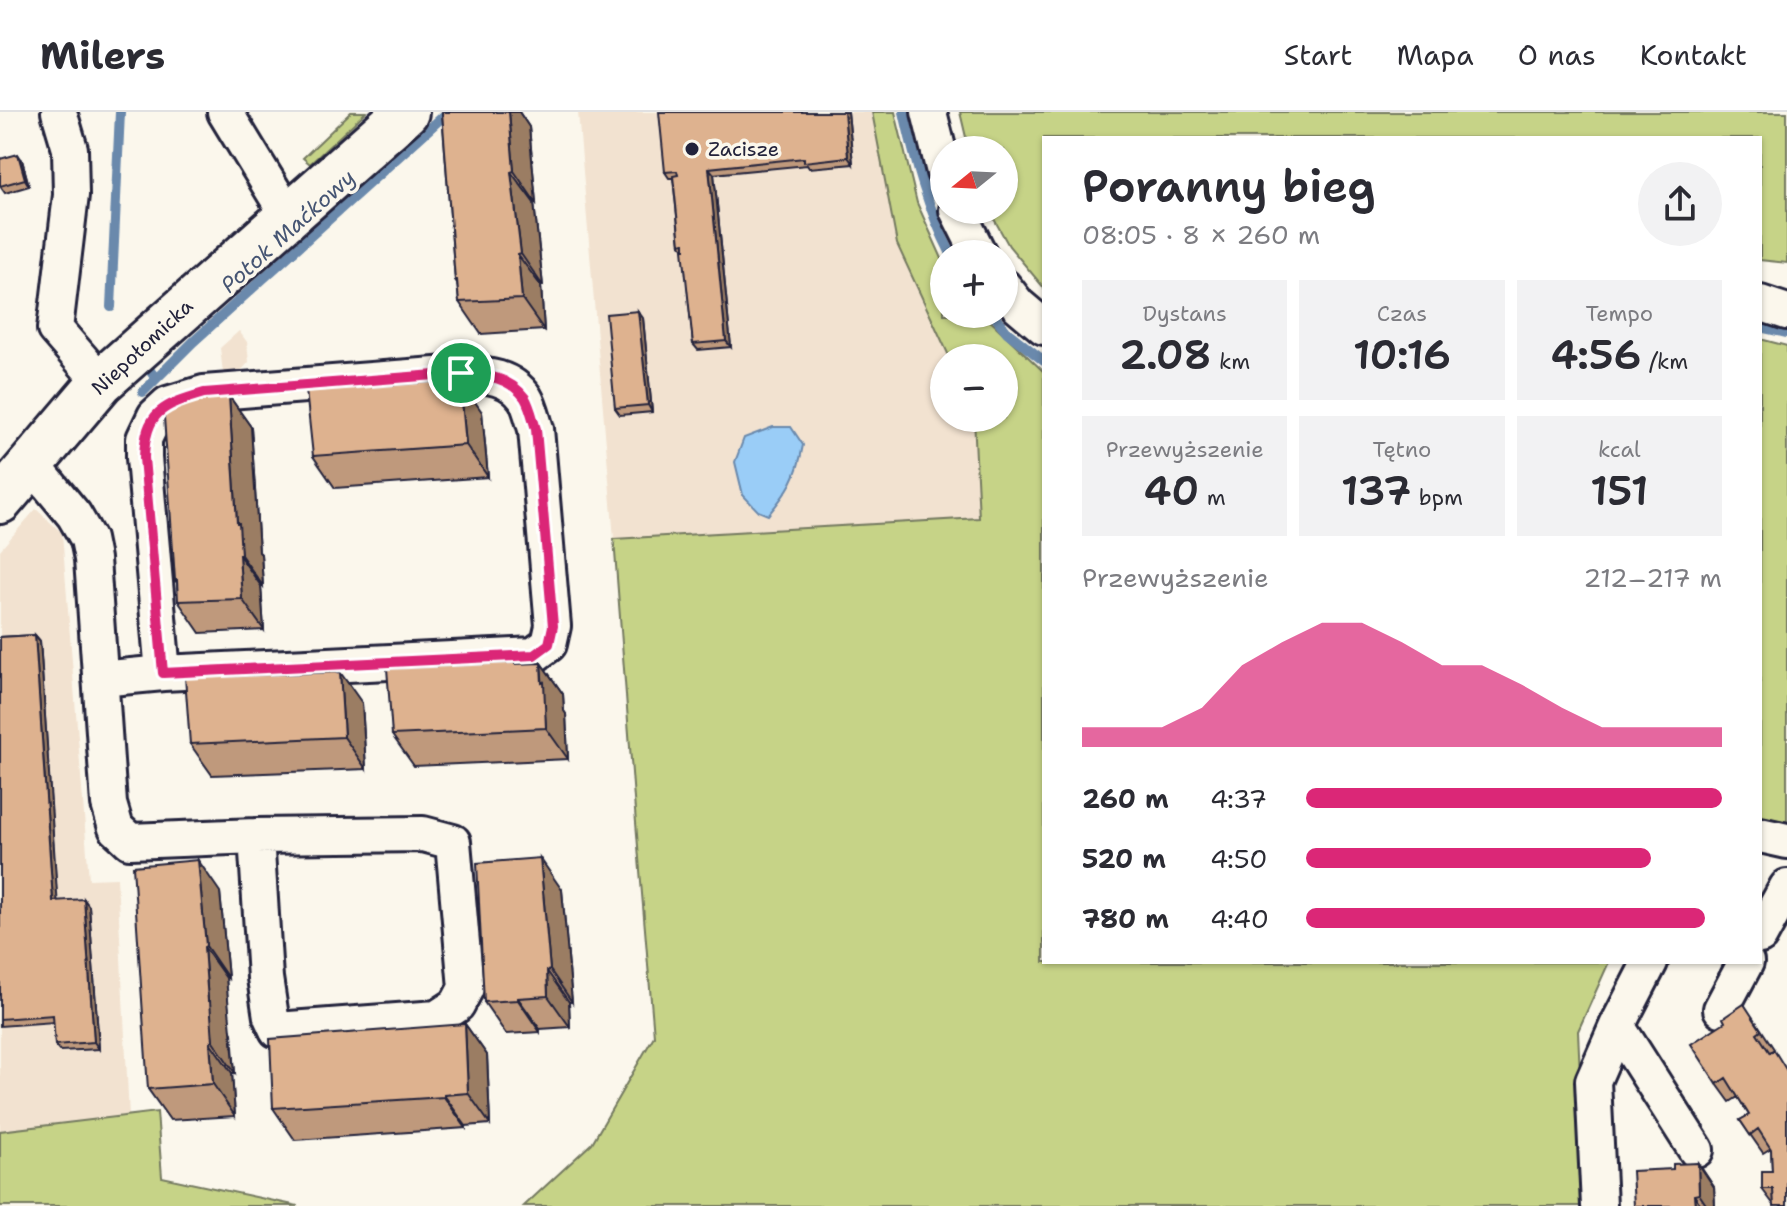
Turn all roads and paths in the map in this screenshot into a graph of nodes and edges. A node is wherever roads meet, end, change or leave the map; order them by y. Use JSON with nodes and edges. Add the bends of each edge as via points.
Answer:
{"nodes":[{"id":1,"x":59,"y":112,"type":"edge"},
{"id":2,"x":225,"y":112,"type":"edge"},
{"id":3,"x":406,"y":112,"type":"edge"},
{"id":4,"x":929,"y":112,"type":"edge"},
{"id":5,"x":935,"y":136,"type":"edge"},
{"id":6,"x":289,"y":217,"type":"junction"},
{"id":7,"x":1762,"y":304,"type":"edge"},
{"id":8,"x":1018,"y":305,"type":"edge"},
{"id":9,"x":1787,"y":312,"type":"edge"},
{"id":10,"x":1042,"y":325,"type":"edge"},
{"id":11,"x":101,"y":382,"type":"junction"},
{"id":12,"x":32,"y":464,"type":"junction"},
{"id":13,"x":0,"y":501,"type":"edge"},
{"id":14,"x":163,"y":673,"type":"junction"},
{"id":15,"x":100,"y":679,"type":"junction"},
{"id":16,"x":1762,"y":835,"type":"edge"},
{"id":17,"x":256,"y":836,"type":"junction"},
{"id":18,"x":1787,"y":841,"type":"edge"},
{"id":19,"x":1787,"y":887,"type":"edge"},
{"id":20,"x":1762,"y":932,"type":"edge"},
{"id":21,"x":1649,"y":964,"type":"edge"},
{"id":22,"x":1745,"y":964,"type":"edge"},
{"id":23,"x":1721,"y":1009,"type":"dead end"},
{"id":24,"x":1617,"y":1026,"type":"junction"},
{"id":25,"x":1696,"y":1150,"type":"dead end"},
{"id":26,"x":1599,"y":1206,"type":"edge"}],
"edges":[{"from":1,"to":11,"type":"street","via":[[70,149],[71,195],[55,329]]},
{"from":2,"to":6,"type":"street"},
{"from":3,"to":6,"type":"main road","name":"Niepołomicka"},
{"from":4,"to":5,"type":"street"},
{"from":6,"to":11,"type":"main road","name":"Niepołomicka"},
{"from":7,"to":9,"type":"street"},
{"from":8,"to":10,"type":"street"},
{"from":11,"to":12,"type":"main road","name":"Niepołomicka"},
{"from":12,"to":13,"type":"main road","name":"Niepołomicka"},
{"from":12,"to":15,"type":"street","via":[[88,539]]},
{"from":14,"to":14,"type":"street","via":[[534,655],[549,644],[553,626],[539,459],[526,399],[495,376],[461,373],[204,393],[168,404],[144,439]]},
{"from":14,"to":15,"type":"street"},
{"from":15,"to":17,"type":"street","via":[[109,804],[116,828],[130,841]]},
{"from":16,"to":18,"type":"street"},
{"from":17,"to":17,"type":"street","via":[[423,834],[453,842],[466,988],[457,1005],[437,1018],[277,1030],[265,978]]},
{"from":19,"to":20,"type":"street"},
{"from":21,"to":24,"type":"street"},
{"from":22,"to":23,"type":"street"},
{"from":24,"to":25,"type":"street"},
{"from":24,"to":26,"type":"street","via":[[1593,1081]]}]}
